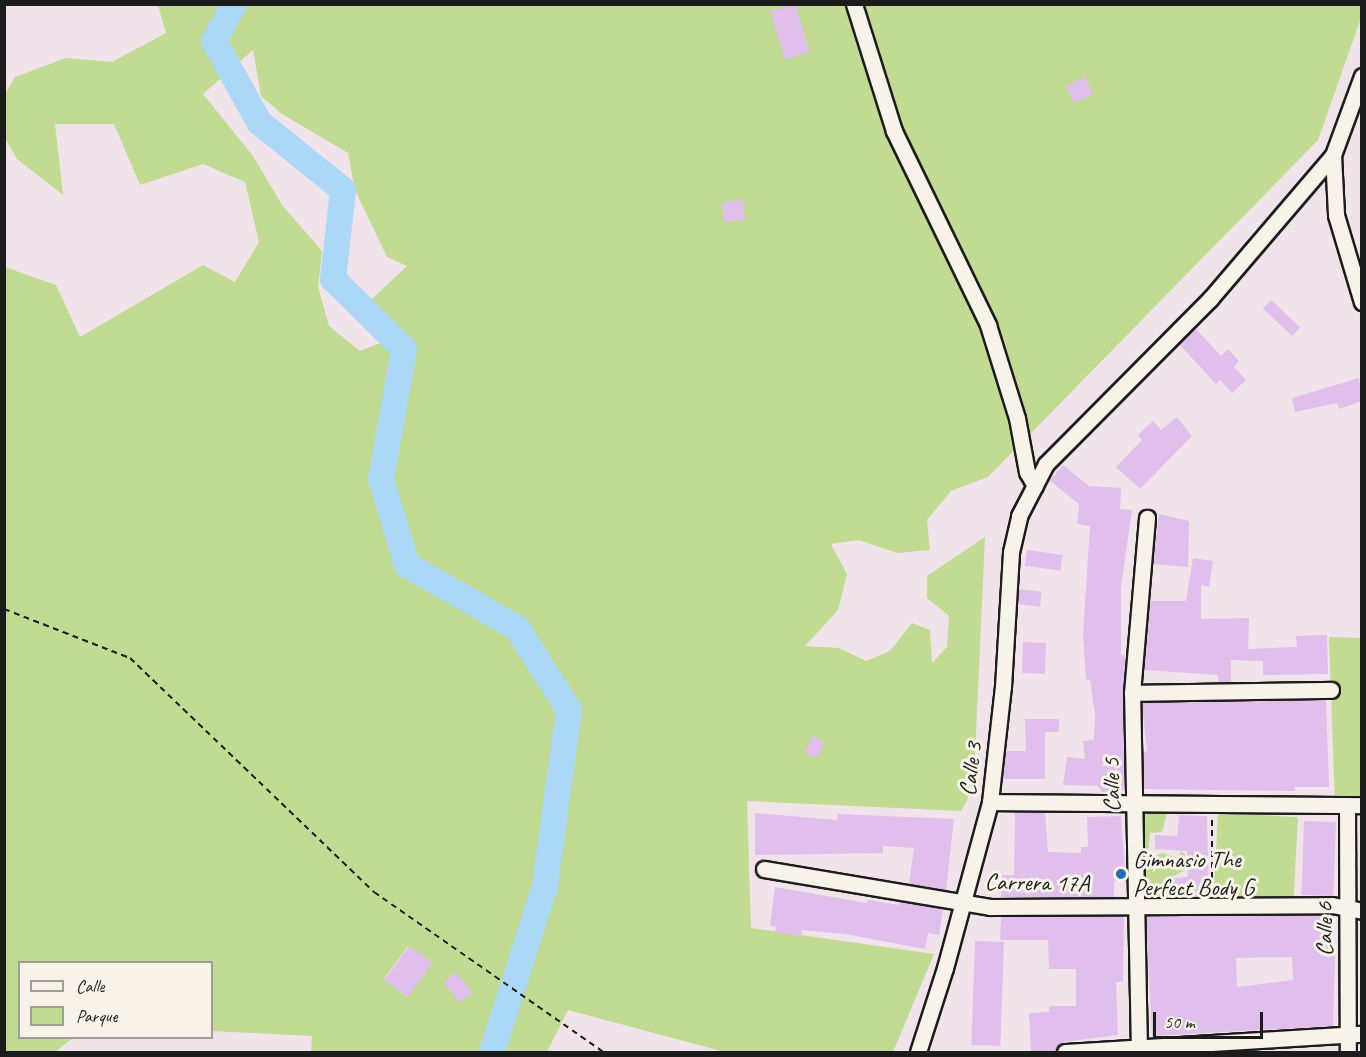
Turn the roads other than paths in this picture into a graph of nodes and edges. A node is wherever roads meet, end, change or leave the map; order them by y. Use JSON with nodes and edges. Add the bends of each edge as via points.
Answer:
{"nodes":[{"id":1,"x":854,"y":4,"type":"edge"},
{"id":2,"x":1362,"y":76,"type":"edge"},
{"id":3,"x":1333,"y":155,"type":"junction"},
{"id":4,"x":1362,"y":302,"type":"edge"},
{"id":5,"x":1035,"y":486,"type":"junction"},
{"id":6,"x":1147,"y":518,"type":"dead end"},
{"id":7,"x":1331,"y":690,"type":"dead end"},
{"id":8,"x":1132,"y":693,"type":"junction"},
{"id":9,"x":1135,"y":800,"type":"junction"},
{"id":10,"x":990,"y":802,"type":"junction"},
{"id":11,"x":1354,"y":805,"type":"edge"},
{"id":12,"x":764,"y":869,"type":"dead end"},
{"id":13,"x":963,"y":903,"type":"junction"},
{"id":14,"x":1134,"y":907,"type":"junction"},
{"id":15,"x":1354,"y":911,"type":"edge"},
{"id":16,"x":1355,"y":1034,"type":"edge"},
{"id":17,"x":1238,"y":1047,"type":"edge"},
{"id":18,"x":1139,"y":1050,"type":"edge"},
{"id":19,"x":918,"y":1053,"type":"edge"},
{"id":20,"x":1065,"y":1053,"type":"edge"},
{"id":21,"x":1348,"y":1053,"type":"edge"}],
"edges":[{"from":1,"to":5,"type":"street","via":[[894,132],[988,326],[1017,418],[1027,472]]},
{"from":2,"to":3,"type":"street"},
{"from":3,"to":4,"type":"street","via":[[1336,215]]},
{"from":3,"to":5,"type":"street","name":"Calle 3","via":[[1210,299],[1046,464]]},
{"from":5,"to":10,"type":"street","name":"Calle 3","via":[[1018,516],[1011,552],[1003,687]]},
{"from":6,"to":8,"type":"street","name":"Calle 5"},
{"from":7,"to":8,"type":"street"},
{"from":8,"to":9,"type":"street","name":"Calle 5"},
{"from":9,"to":10,"type":"street"},
{"from":9,"to":11,"type":"street"},
{"from":9,"to":14,"type":"street","name":"Calle 5"},
{"from":10,"to":13,"type":"street","name":"Calle 3"},
{"from":11,"to":15,"type":"street","name":"Calle 6"},
{"from":12,"to":13,"type":"street","name":"Carrera 17A"},
{"from":13,"to":14,"type":"street","name":"Carrera 17A","via":[[990,907]]},
{"from":13,"to":19,"type":"street","name":"Calle 3"},
{"from":14,"to":15,"type":"street","name":"Carrera 17A","via":[[1332,905]]},
{"from":14,"to":18,"type":"street","name":"Calle 5"},
{"from":15,"to":16,"type":"street","name":"Calle 6"},
{"from":16,"to":17,"type":"street"},
{"from":16,"to":21,"type":"street","name":"Calle 6"},
{"from":17,"to":18,"type":"street"},
{"from":18,"to":20,"type":"street"}]}
